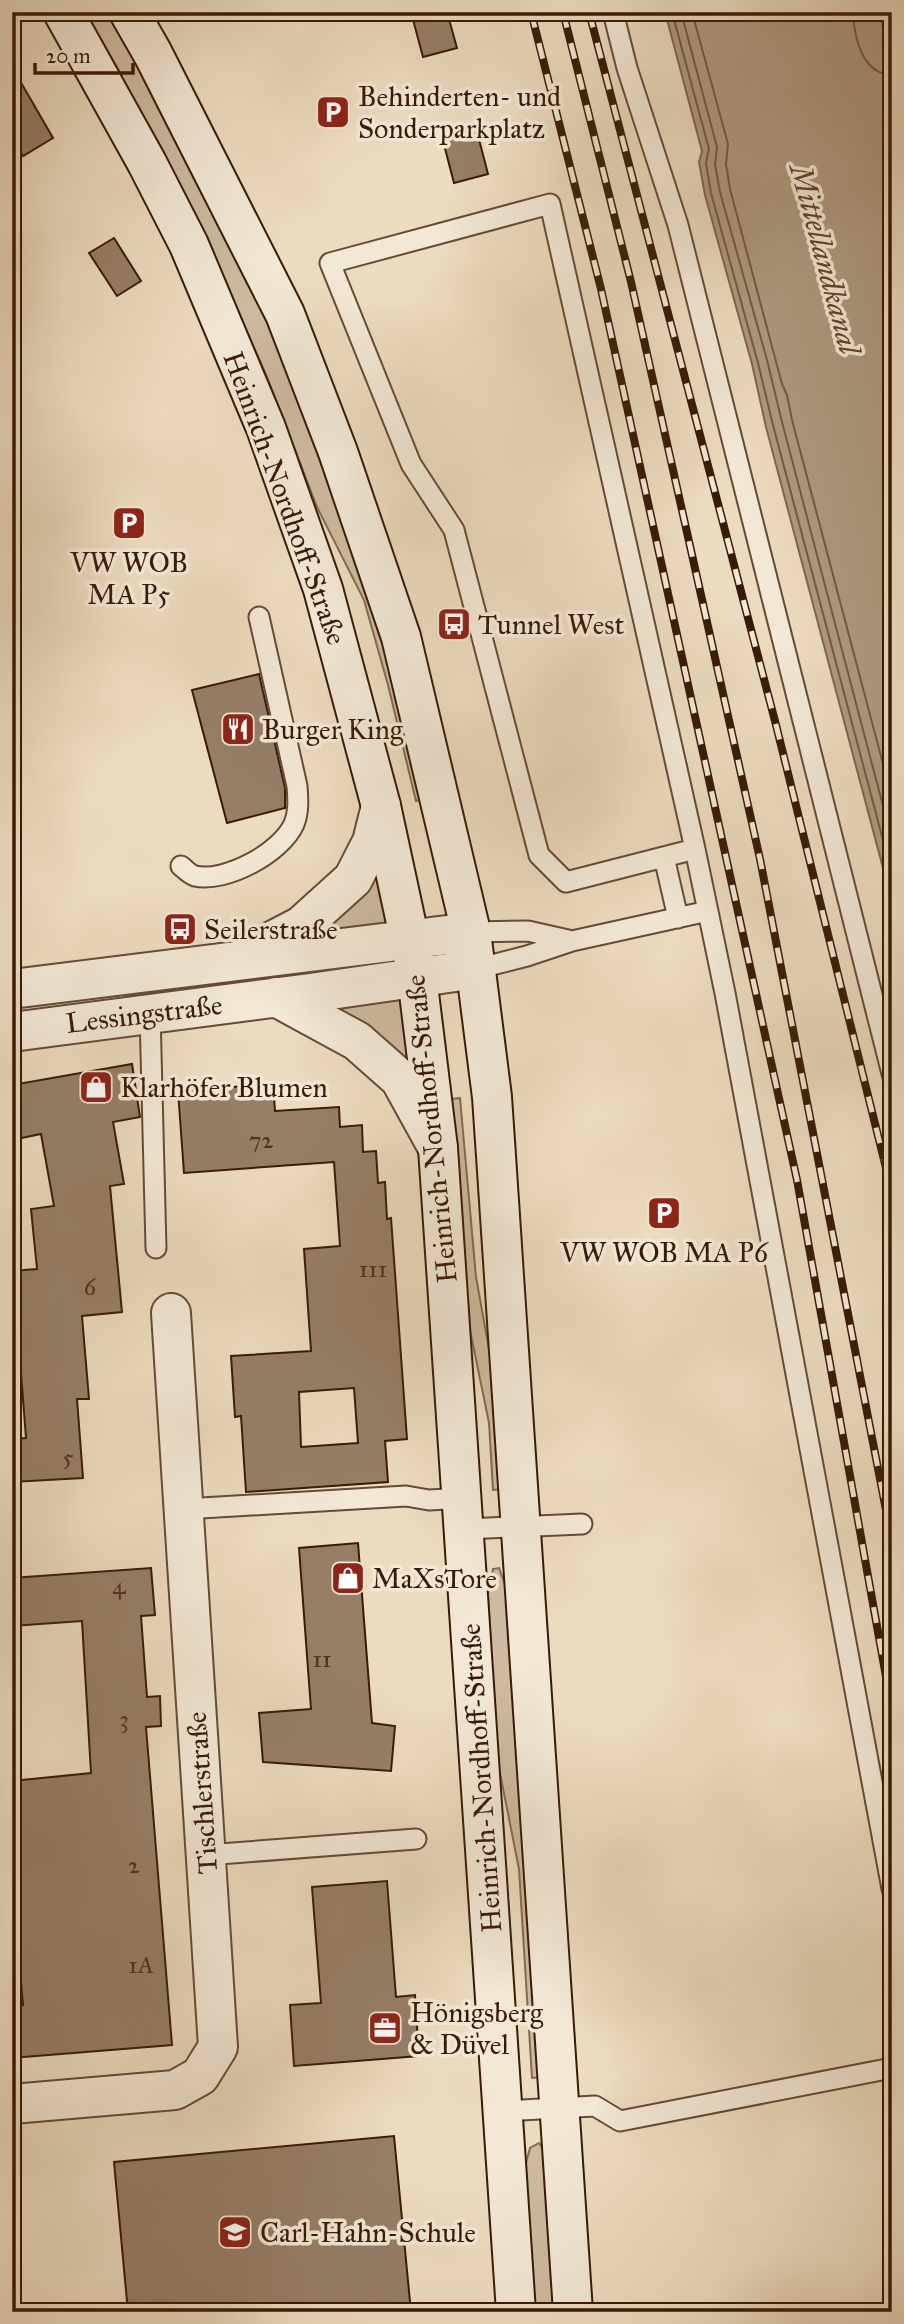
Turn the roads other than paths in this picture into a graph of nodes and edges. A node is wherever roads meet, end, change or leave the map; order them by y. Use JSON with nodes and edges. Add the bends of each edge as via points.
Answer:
{"nodes":[{"id":1,"x":63,"y":12,"type":"edge"},
{"id":2,"x":129,"y":12,"type":"edge"},
{"id":3,"x":613,"y":12,"type":"edge"},
{"id":4,"x":259,"y":617,"type":"dead end"},
{"id":5,"x":381,"y":806,"type":"junction"},
{"id":6,"x":695,"y":849,"type":"junction"},
{"id":7,"x":664,"y":857,"type":"junction"},
{"id":8,"x":181,"y":866,"type":"dead end"},
{"id":9,"x":708,"y":912,"type":"junction"},
{"id":10,"x":678,"y":918,"type":"junction"},
{"id":11,"x":572,"y":941,"type":"junction"},
{"id":12,"x":473,"y":950,"type":"junction"},
{"id":13,"x":414,"y":959,"type":"junction"},
{"id":14,"x":232,"y":962,"type":"junction"},
{"id":15,"x":12,"y":989,"type":"edge"},
{"id":16,"x":276,"y":997,"type":"junction"},
{"id":17,"x":150,"y":1013,"type":"junction"},
{"id":18,"x":12,"y":1032,"type":"edge"},
{"id":19,"x":892,"y":1074,"type":"edge"},
{"id":20,"x":438,"y":1148,"type":"junction"},
{"id":21,"x":156,"y":1248,"type":"dead end"},
{"id":22,"x":171,"y":1313,"type":"dead end"},
{"id":23,"x":184,"y":1509,"type":"junction"},
{"id":24,"x":464,"y":1513,"type":"junction"},
{"id":25,"x":582,"y":1524,"type":"dead end"},
{"id":26,"x":523,"y":1527,"type":"junction"},
{"id":27,"x":416,"y":1839,"type":"dead end"},
{"id":28,"x":206,"y":1855,"type":"junction"},
{"id":29,"x":892,"y":1889,"type":"edge"},
{"id":30,"x":892,"y":2068,"type":"edge"},
{"id":31,"x":12,"y":2104,"type":"edge"},
{"id":32,"x":559,"y":2106,"type":"junction"},
{"id":33,"x":503,"y":2111,"type":"junction"},
{"id":34,"x":516,"y":2312,"type":"edge"},
{"id":35,"x":573,"y":2312,"type":"edge"}],
"edges":[{"from":1,"to":5,"type":"main road","name":"Heinrich-Nordhoff-Straße","via":[[148,163],[267,428],[323,589]]},
{"from":2,"to":12,"type":"main road","name":"Heinrich-Nordhoff-Straße","via":[[285,314],[338,453],[401,637]]},
{"from":3,"to":19,"type":"lane","via":[[626,68],[678,225]]},
{"from":4,"to":8,"type":"lane","via":[[299,806],[284,838],[253,863],[205,877],[192,875]]},
{"from":5,"to":13,"type":"main road","name":"Heinrich-Nordhoff-Straße"},
{"from":5,"to":14,"type":"main road","name":"Lessingstraße","via":[[372,842],[353,879],[301,926]]},
{"from":6,"to":7,"type":"lane"},
{"from":6,"to":7,"type":"lane","via":[[550,204],[330,263],[411,464],[454,530],[539,855],[566,882]]},
{"from":6,"to":9,"type":"lane"},
{"from":7,"to":10,"type":"lane"},
{"from":9,"to":10,"type":"lane"},
{"from":9,"to":29,"type":"lane"},
{"from":10,"to":11,"type":"lane"},
{"from":11,"to":12,"type":"lane","via":[[527,956]]},
{"from":11,"to":12,"type":"lane","via":[[528,931]]},
{"from":12,"to":13,"type":"main road","name":"Lessingstraße"},
{"from":12,"to":26,"type":"main road","name":"Heinrich-Nordhoff-Straße","via":[[492,1097]]},
{"from":13,"to":14,"type":"main road","name":"Lessingstraße"},
{"from":13,"to":16,"type":"main road","name":"Lessingstraße"},
{"from":13,"to":20,"type":"main road","name":"Heinrich-Nordhoff-Straße"},
{"from":14,"to":15,"type":"main road","name":"Lessingstraße"},
{"from":16,"to":17,"type":"main road","name":"Lessingstraße"},
{"from":16,"to":20,"type":"main road","via":[[357,1041],[400,1079]]},
{"from":17,"to":18,"type":"main road","name":"Lessingstraße"},
{"from":17,"to":21,"type":"lane"},
{"from":20,"to":24,"type":"main road","name":"Heinrich-Nordhoff-Straße"},
{"from":22,"to":23,"type":"main road","name":"Tischlerstraße"},
{"from":23,"to":24,"type":"lane","via":[[406,1496]]},
{"from":23,"to":28,"type":"main road","name":"Tischlerstraße"},
{"from":24,"to":26,"type":"lane"},
{"from":24,"to":33,"type":"main road","name":"Heinrich-Nordhoff-Straße"},
{"from":25,"to":26,"type":"lane"},
{"from":26,"to":32,"type":"main road","name":"Heinrich-Nordhoff-Straße"},
{"from":27,"to":28,"type":"lane"},
{"from":28,"to":31,"type":"main road","name":"Tischlerstraße","via":[[218,2047],[200,2076],[175,2090]]},
{"from":30,"to":32,"type":"lane","via":[[620,2120],[595,2106]]},
{"from":32,"to":33,"type":"lane"},
{"from":32,"to":35,"type":"main road","name":"Heinrich-Nordhoff-Straße"},
{"from":33,"to":34,"type":"main road","name":"Heinrich-Nordhoff-Straße"}]}
